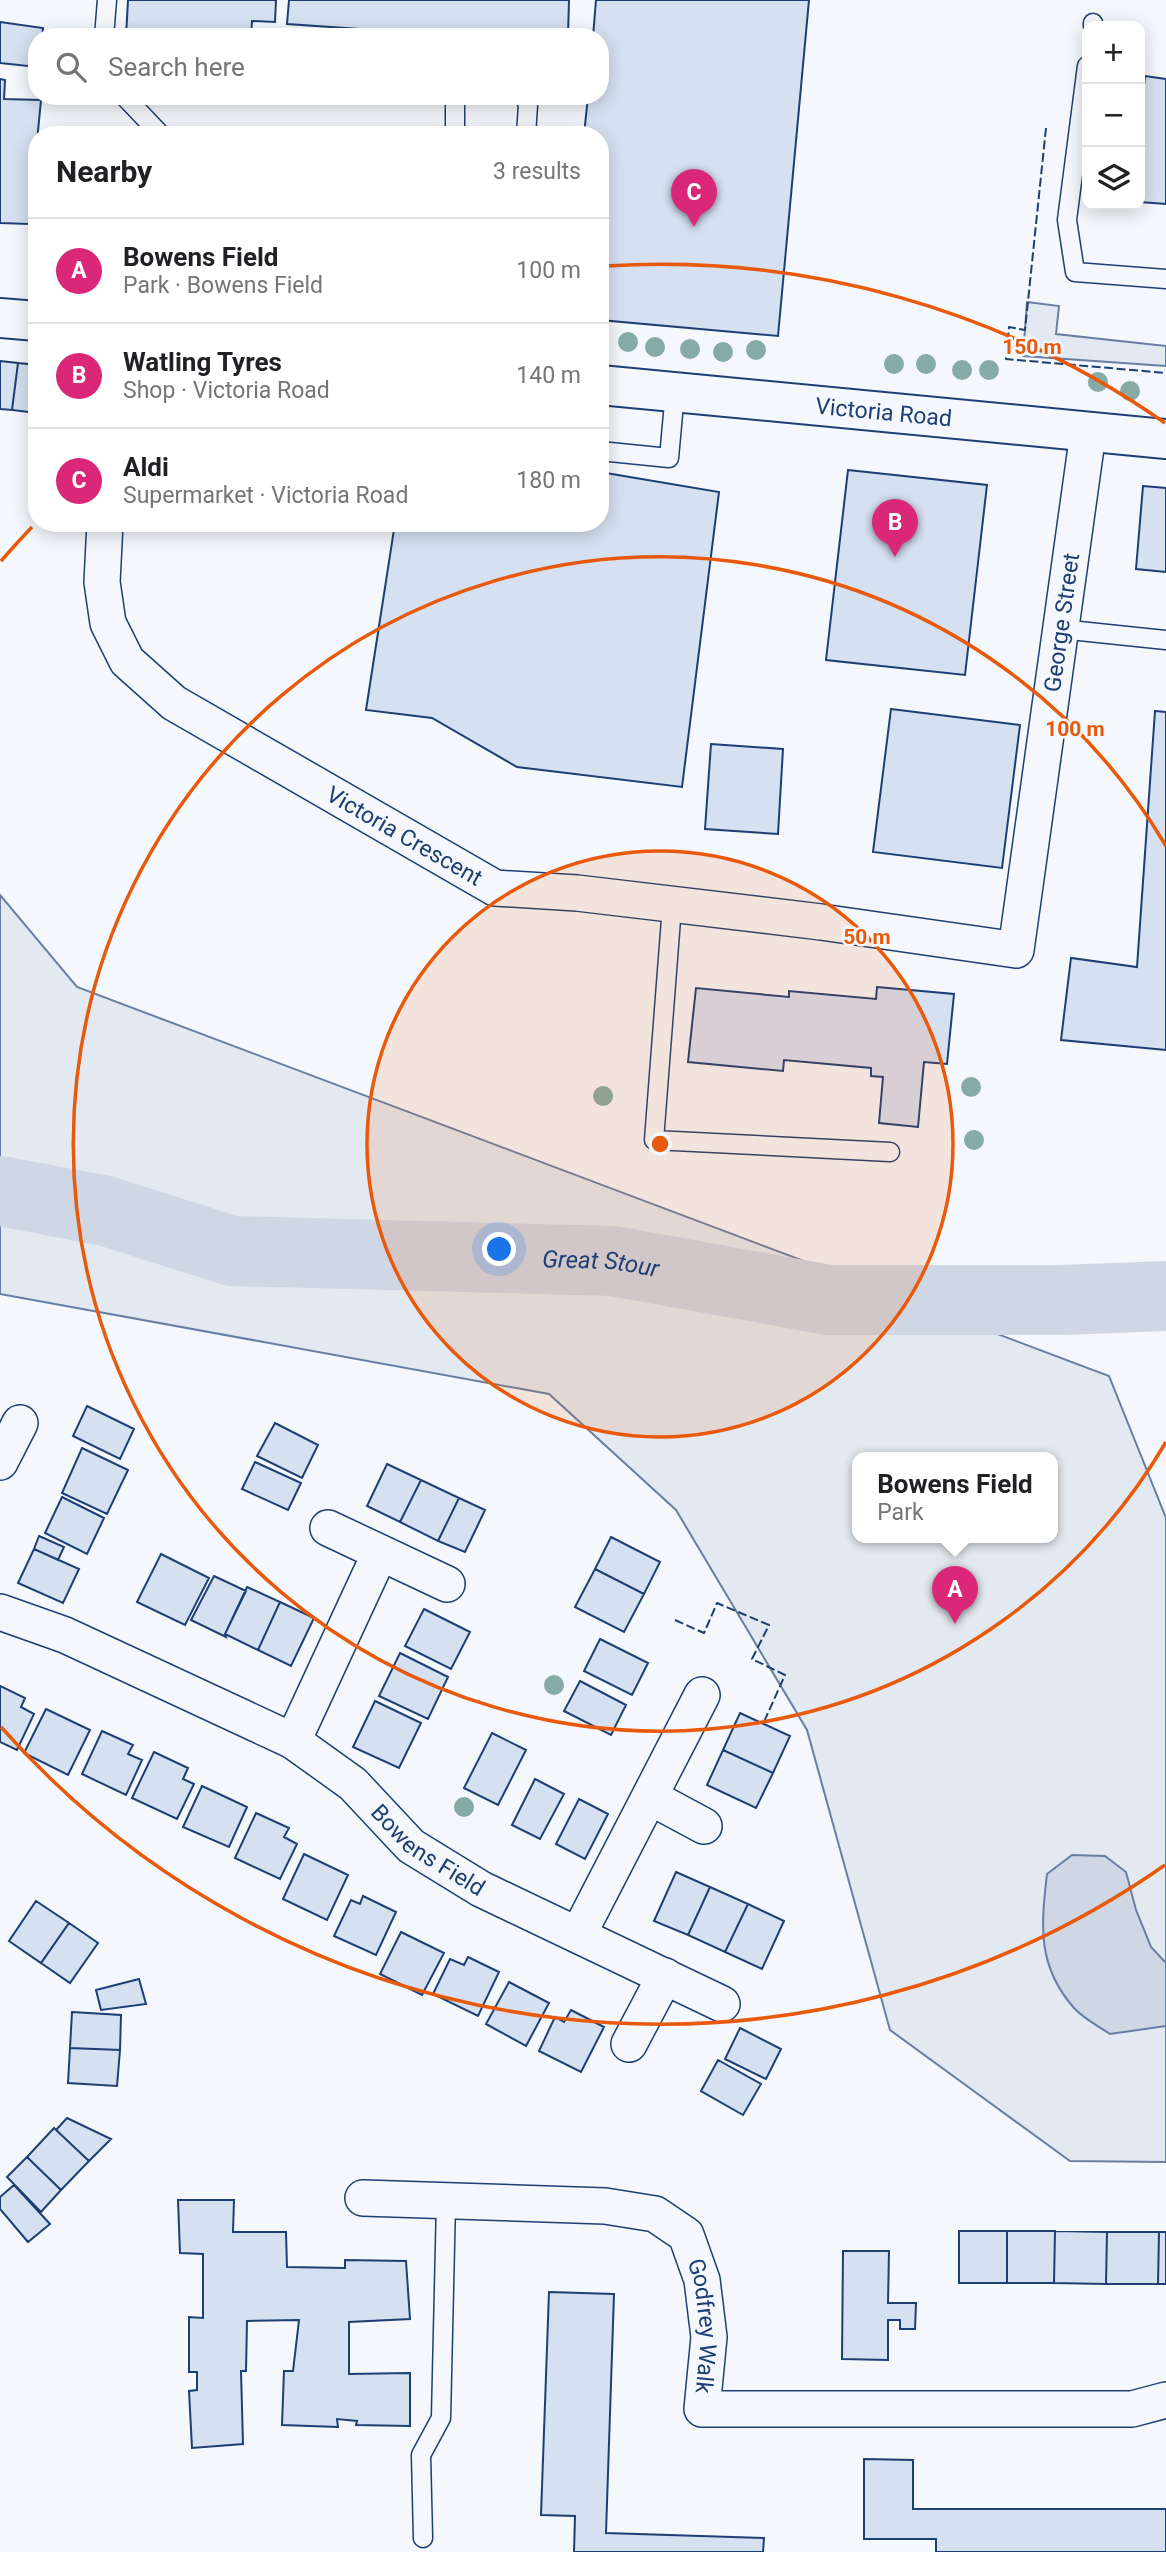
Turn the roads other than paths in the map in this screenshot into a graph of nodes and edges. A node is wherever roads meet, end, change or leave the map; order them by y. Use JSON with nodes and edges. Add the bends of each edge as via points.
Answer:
{"nodes":[{"id":1,"x":107,"y":0,"type":"edge"},
{"id":2,"x":105,"y":28,"type":"edge"},
{"id":3,"x":1085,"y":84,"type":"edge"},
{"id":4,"x":133,"y":105,"type":"edge"},
{"id":5,"x":455,"y":105,"type":"edge"},
{"id":6,"x":528,"y":105,"type":"edge"},
{"id":7,"x":152,"y":126,"type":"edge"},
{"id":8,"x":455,"y":126,"type":"edge"},
{"id":9,"x":527,"y":126,"type":"edge"},
{"id":10,"x":1166,"y":279,"type":"edge"},
{"id":11,"x":0,"y":318,"type":"edge"},
{"id":12,"x":28,"y":320,"type":"edge"},
{"id":13,"x":609,"y":386,"type":"edge"},
{"id":14,"x":675,"y":392,"type":"junction"},
{"id":15,"x":1088,"y":433,"type":"junction"},
{"id":16,"x":1166,"y":439,"type":"edge"},
{"id":17,"x":609,"y":452,"type":"edge"},
{"id":18,"x":105,"y":532,"type":"edge"},
{"id":19,"x":1060,"y":629,"type":"junction"},
{"id":20,"x":1166,"y":640,"type":"edge"},
{"id":21,"x":1021,"y":898,"type":"joint"},
{"id":22,"x":672,"y":906,"type":"junction"},
{"id":23,"x":890,"y":1152,"type":"dead end"},
{"id":24,"x":20,"y":1423,"type":"dead end"},
{"id":25,"x":0,"y":1462,"type":"edge"},
{"id":26,"x":328,"y":1528,"type":"dead end"},
{"id":27,"x":380,"y":1553,"type":"junction"},
{"id":28,"x":447,"y":1584,"type":"dead end"},
{"id":29,"x":0,"y":1612,"type":"edge"},
{"id":30,"x":702,"y":1695,"type":"dead end"},
{"id":31,"x":293,"y":1741,"type":"junction"},
{"id":32,"x":650,"y":1797,"type":"junction"},
{"id":33,"x":704,"y":1826,"type":"dead end"},
{"id":34,"x":578,"y":1935,"type":"junction"},
{"id":35,"x":665,"y":1976,"type":"junction"},
{"id":36,"x":722,"y":2004,"type":"dead end"},
{"id":37,"x":629,"y":2044,"type":"dead end"},
{"id":38,"x":363,"y":2198,"type":"dead end"},
{"id":39,"x":446,"y":2202,"type":"junction"},
{"id":40,"x":1166,"y":2400,"type":"edge"},
{"id":41,"x":423,"y":2538,"type":"dead end"}],
"edges":[{"from":1,"to":2,"type":"lane"},
{"from":3,"to":10,"type":"lane","via":[[1067,220],[1074,272]]},
{"from":4,"to":7,"type":"lane"},
{"from":5,"to":8,"type":"lane"},
{"from":6,"to":9,"type":"lane"},
{"from":11,"to":12,"type":"street"},
{"from":13,"to":14,"type":"street","name":"Victoria Road"},
{"from":14,"to":15,"type":"street","name":"Victoria Road"},
{"from":14,"to":17,"type":"lane","via":[[669,458]]},
{"from":15,"to":16,"type":"street","name":"Victoria Road"},
{"from":15,"to":19,"type":"street","name":"George Street"},
{"from":18,"to":22,"type":"street","name":"Victoria Crescent","via":[[102,582],[108,623],[127,661],[174,703],[495,888]]},
{"from":19,"to":20,"type":"lane"},
{"from":19,"to":21,"type":"street","name":"George Street"},
{"from":21,"to":22,"type":"street","name":"Victoria Crescent","via":[[1016,950]]},
{"from":22,"to":23,"type":"lane","via":[[654,1140]]},
{"from":24,"to":25,"type":"street"},
{"from":26,"to":27,"type":"street"},
{"from":27,"to":28,"type":"street"},
{"from":27,"to":31,"type":"street"},
{"from":29,"to":31,"type":"street","name":"Bowens Field","via":[[65,1635]]},
{"from":30,"to":32,"type":"street"},
{"from":31,"to":34,"type":"street","name":"Bowens Field","via":[[353,1784],[411,1846],[481,1889]]},
{"from":32,"to":33,"type":"street"},
{"from":32,"to":34,"type":"street"},
{"from":34,"to":35,"type":"street","name":"Bowens Field"},
{"from":35,"to":36,"type":"street","name":"Bowens Field"},
{"from":35,"to":37,"type":"street"},
{"from":38,"to":39,"type":"street","name":"Godfrey Walk"},
{"from":39,"to":40,"type":"street","name":"Godfrey Walk","via":[[605,2206],[655,2214],[686,2235],[702,2280],[709,2337],[702,2409],[1132,2409]]},
{"from":39,"to":41,"type":"lane","via":[[441,2418],[421,2455]]}]}
